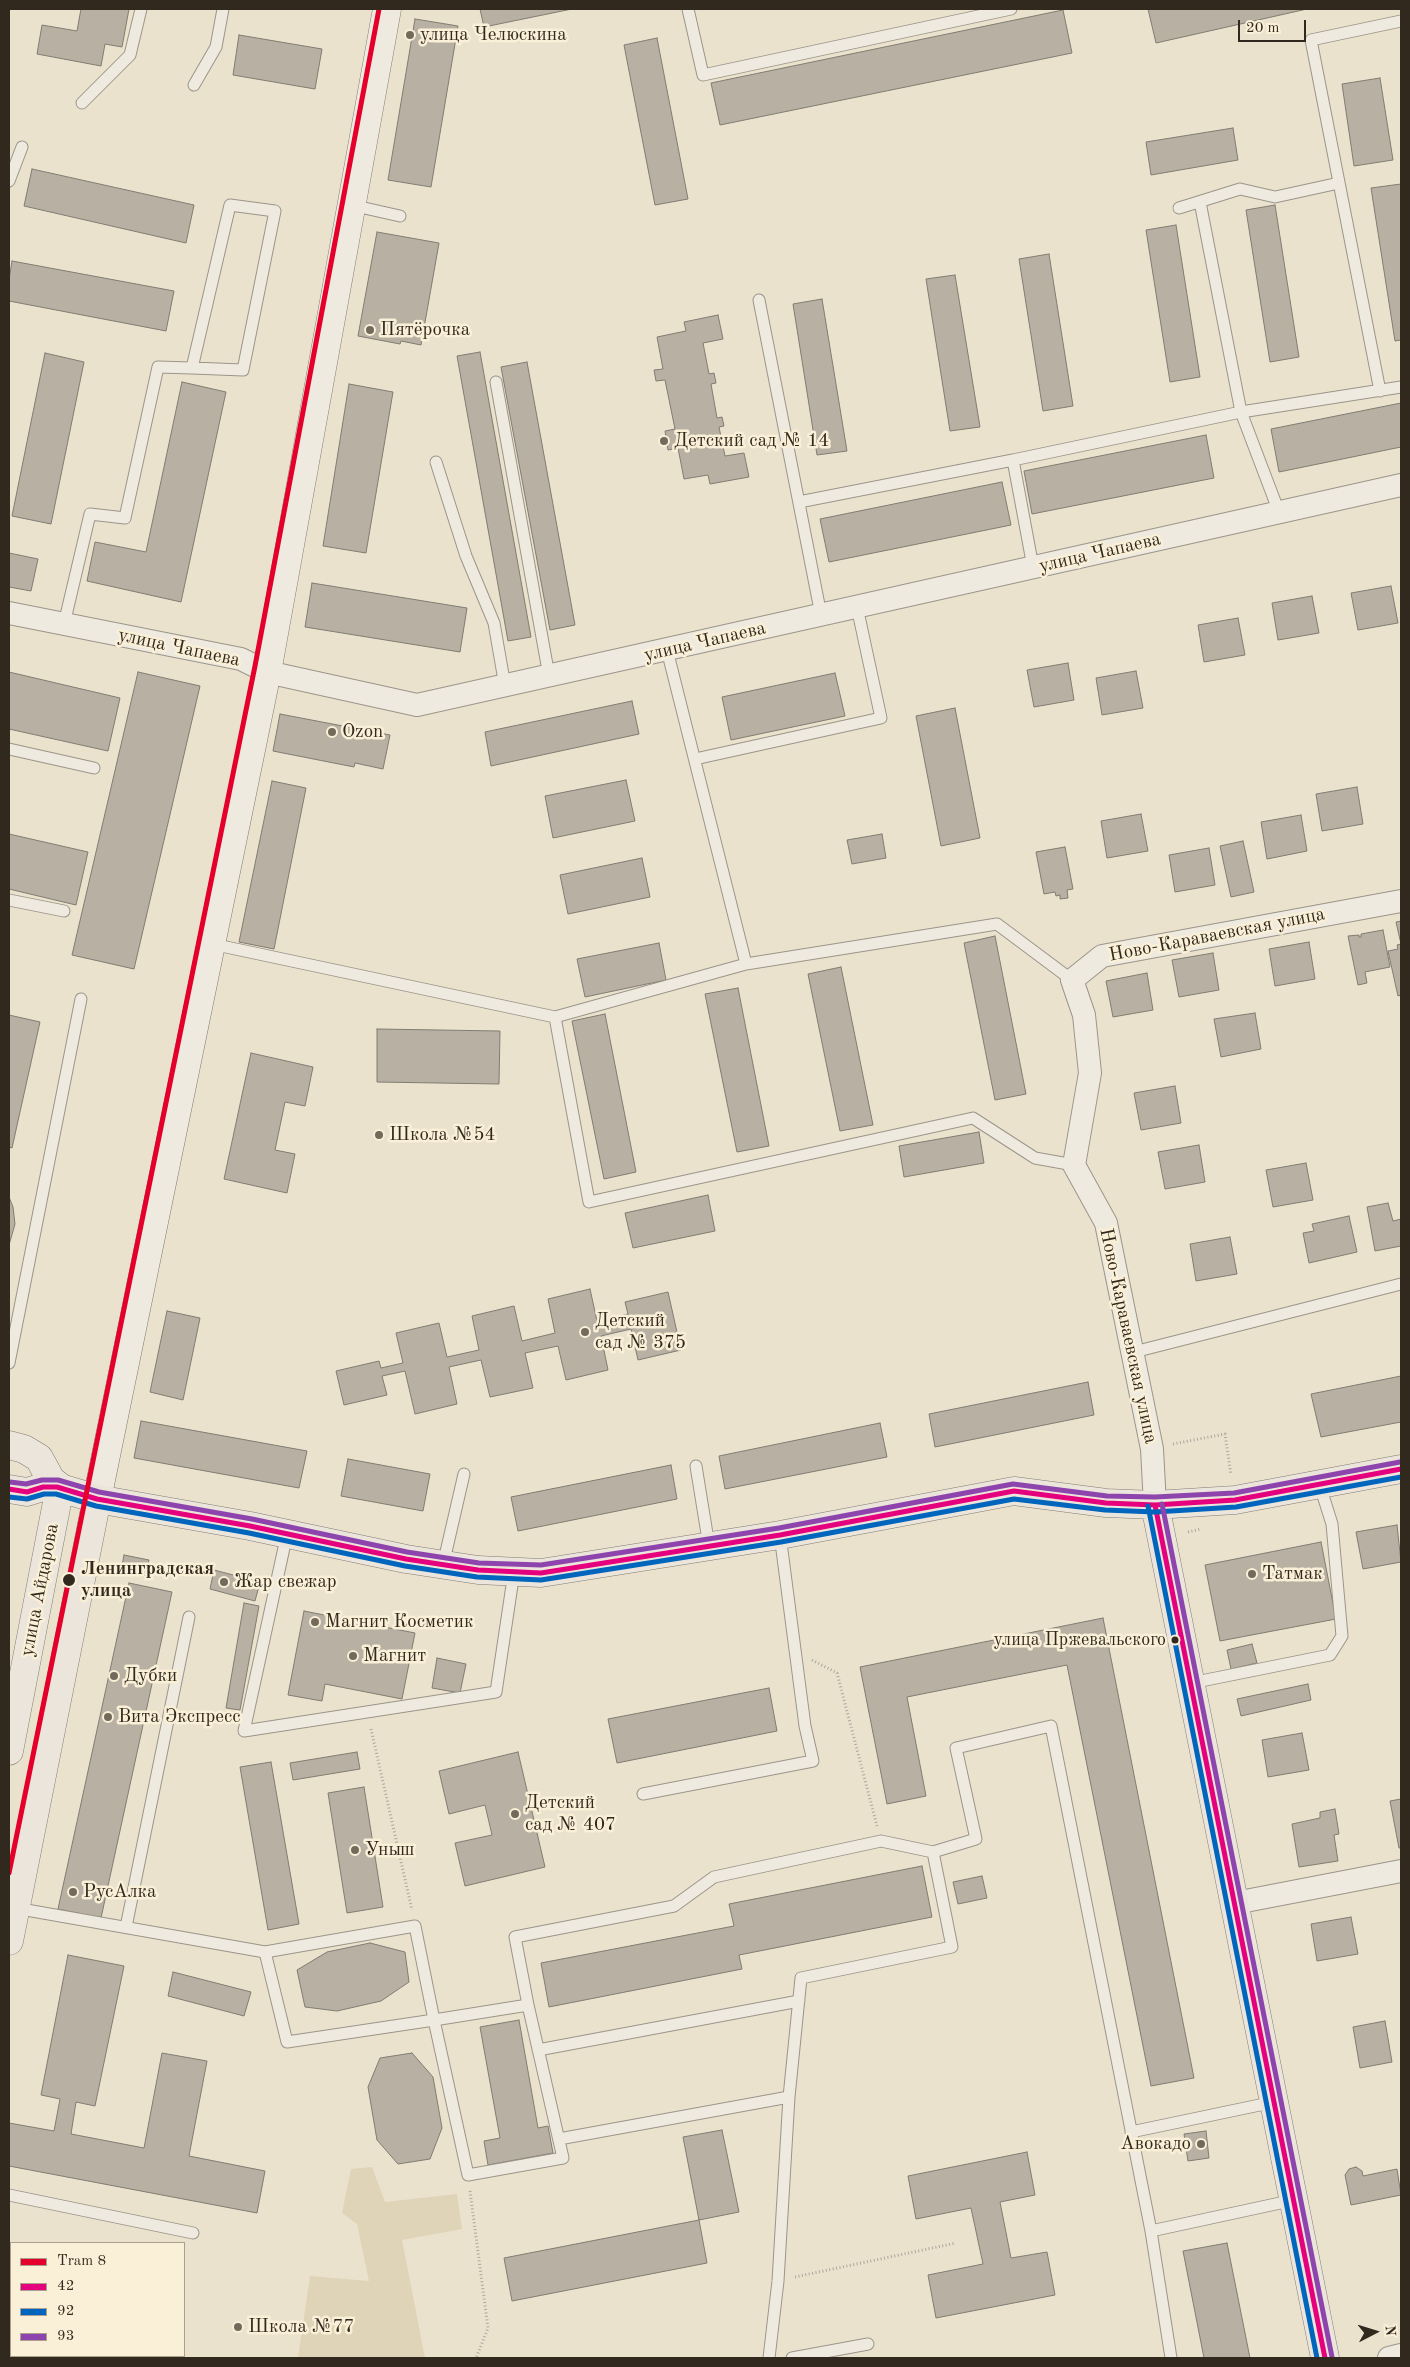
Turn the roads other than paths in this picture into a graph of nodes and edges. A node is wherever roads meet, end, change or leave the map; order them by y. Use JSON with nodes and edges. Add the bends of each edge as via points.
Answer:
{"nodes":[{"id":1,"x":141,"y":9,"type":"edge"},
{"id":2,"x":222,"y":9,"type":"edge"},
{"id":3,"x":387,"y":9,"type":"edge"},
{"id":4,"x":688,"y":9,"type":"edge"},
{"id":5,"x":1011,"y":9,"type":"edge"},
{"id":6,"x":1401,"y":21,"type":"edge"},
{"id":7,"x":194,"y":85,"type":"dead end"},
{"id":8,"x":82,"y":103,"type":"dead end"},
{"id":9,"x":22,"y":148,"type":"dead end"},
{"id":10,"x":9,"y":180,"type":"edge"},
{"id":11,"x":1339,"y":183,"type":"junction"},
{"id":12,"x":1200,"y":202,"type":"junction"},
{"id":13,"x":352,"y":205,"type":"junction"},
{"id":14,"x":1179,"y":208,"type":"dead end"},
{"id":15,"x":400,"y":216,"type":"dead end"},
{"id":16,"x":759,"y":300,"type":"dead end"},
{"id":17,"x":192,"y":368,"type":"junction"},
{"id":18,"x":496,"y":382,"type":"dead end"},
{"id":19,"x":1401,"y":387,"type":"edge"},
{"id":20,"x":1380,"y":391,"type":"junction"},
{"id":21,"x":1241,"y":412,"type":"junction"},
{"id":22,"x":1012,"y":460,"type":"junction"},
{"id":23,"x":436,"y":462,"type":"dead end"},
{"id":24,"x":1401,"y":485,"type":"edge"},
{"id":25,"x":799,"y":502,"type":"junction"},
{"id":26,"x":1279,"y":512,"type":"junction"},
{"id":27,"x":1033,"y":568,"type":"junction"},
{"id":28,"x":857,"y":607,"type":"junction"},
{"id":29,"x":9,"y":613,"type":"edge"},
{"id":30,"x":821,"y":615,"type":"junction"},
{"id":31,"x":64,"y":624,"type":"junction"},
{"id":32,"x":668,"y":650,"type":"junction"},
{"id":33,"x":267,"y":672,"type":"junction"},
{"id":34,"x":549,"y":676,"type":"junction"},
{"id":35,"x":505,"y":686,"type":"junction"},
{"id":36,"x":9,"y":749,"type":"edge"},
{"id":37,"x":695,"y":759,"type":"junction"},
{"id":38,"x":94,"y":768,"type":"dead end"},
{"id":39,"x":9,"y":900,"type":"edge"},
{"id":40,"x":1401,"y":900,"type":"edge"},
{"id":41,"x":64,"y":911,"type":"dead end"},
{"id":42,"x":212,"y":944,"type":"junction"},
{"id":43,"x":746,"y":964,"type":"junction"},
{"id":44,"x":1072,"y":980,"type":"junction"},
{"id":45,"x":81,"y":999,"type":"dead end"},
{"id":46,"x":555,"y":1017,"type":"junction"},
{"id":47,"x":1074,"y":1165,"type":"junction"},
{"id":48,"x":1401,"y":1284,"type":"edge"},
{"id":49,"x":14,"y":1302,"type":"edge"},
{"id":50,"x":1134,"y":1352,"type":"junction"},
{"id":51,"x":9,"y":1363,"type":"edge"},
{"id":52,"x":9,"y":1446,"type":"edge"},
{"id":53,"x":696,"y":1466,"type":"dead end"},
{"id":54,"x":1401,"y":1470,"type":"edge"},
{"id":55,"x":464,"y":1474,"type":"dead end"},
{"id":56,"x":1320,"y":1486,"type":"junction"},
{"id":57,"x":60,"y":1488,"type":"junction"},
{"id":58,"x":9,"y":1489,"type":"edge"},
{"id":59,"x":97,"y":1499,"type":"junction"},
{"id":60,"x":1155,"y":1505,"type":"junction"},
{"id":61,"x":287,"y":1534,"type":"junction"},
{"id":62,"x":780,"y":1535,"type":"junction"},
{"id":63,"x":709,"y":1546,"type":"junction"},
{"id":64,"x":443,"y":1565,"type":"junction"},
{"id":65,"x":514,"y":1572,"type":"junction"},
{"id":66,"x":189,"y":1617,"type":"dead end"},
{"id":67,"x":1191,"y":1683,"type":"junction"},
{"id":68,"x":10,"y":1741,"type":"edge"},
{"id":69,"x":643,"y":1794,"type":"dead end"},
{"id":70,"x":933,"y":1852,"type":"junction"},
{"id":71,"x":1401,"y":1871,"type":"edge"},
{"id":72,"x":1235,"y":1903,"type":"junction"},
{"id":73,"x":15,"y":1908,"type":"junction"},
{"id":74,"x":126,"y":1927,"type":"junction"},
{"id":75,"x":9,"y":1941,"type":"edge"},
{"id":76,"x":265,"y":1952,"type":"junction"},
{"id":77,"x":799,"y":2001,"type":"junction"},
{"id":78,"x":528,"y":2005,"type":"junction"},
{"id":79,"x":434,"y":2020,"type":"junction"},
{"id":80,"x":538,"y":2050,"type":"junction"},
{"id":81,"x":789,"y":2097,"type":"junction"},
{"id":82,"x":1274,"y":2102,"type":"junction"},
{"id":83,"x":1131,"y":2132,"type":"junction"},
{"id":84,"x":559,"y":2139,"type":"junction"},
{"id":85,"x":9,"y":2195,"type":"edge"},
{"id":86,"x":1294,"y":2200,"type":"junction"},
{"id":87,"x":1150,"y":2231,"type":"junction"},
{"id":88,"x":193,"y":2233,"type":"dead end"},
{"id":89,"x":868,"y":2344,"type":"dead end"},
{"id":90,"x":1401,"y":2355,"type":"edge"},
{"id":91,"x":769,"y":2358,"type":"edge"},
{"id":92,"x":792,"y":2358,"type":"edge"},
{"id":93,"x":1171,"y":2358,"type":"edge"},
{"id":94,"x":1325,"y":2358,"type":"edge"},
{"id":95,"x":1390,"y":2358,"type":"edge"}],
"edges":[{"from":1,"to":8,"type":"lane","via":[[130,55]]},
{"from":2,"to":7,"type":"lane","via":[[216,47]]},
{"from":3,"to":13,"type":"street","name":"улица Айдарова"},
{"from":4,"to":5,"type":"lane","via":[[702,75]]},
{"from":6,"to":11,"type":"lane","via":[[1311,40]]},
{"from":9,"to":10,"type":"lane"},
{"from":11,"to":12,"type":"lane","via":[[1275,197],[1240,189]]},
{"from":11,"to":20,"type":"lane"},
{"from":12,"to":14,"type":"lane"},
{"from":12,"to":21,"type":"lane"},
{"from":13,"to":15,"type":"lane"},
{"from":13,"to":33,"type":"street","name":"улица Айдарова"},
{"from":16,"to":25,"type":"lane"},
{"from":17,"to":17,"type":"lane","via":[[243,370],[275,211],[230,205]]},
{"from":17,"to":31,"type":"lane","via":[[158,367],[126,518],[90,514]]},
{"from":18,"to":34,"type":"lane"},
{"from":19,"to":20,"type":"lane"},
{"from":20,"to":21,"type":"lane"},
{"from":21,"to":22,"type":"lane"},
{"from":21,"to":26,"type":"lane"},
{"from":22,"to":25,"type":"lane"},
{"from":22,"to":27,"type":"lane"},
{"from":23,"to":35,"type":"lane","via":[[466,556],[494,623]]},
{"from":24,"to":26,"type":"street","name":"улица Чапаева"},
{"from":25,"to":30,"type":"lane"},
{"from":26,"to":27,"type":"street","name":"улица Чапаева"},
{"from":27,"to":28,"type":"street","name":"улица Чапаева"},
{"from":28,"to":30,"type":"street","name":"улица Чапаева"},
{"from":28,"to":37,"type":"lane","via":[[881,718]]},
{"from":29,"to":31,"type":"street","name":"улица Чапаева"},
{"from":30,"to":32,"type":"street","name":"улица Чапаева"},
{"from":31,"to":33,"type":"street","name":"улица Чапаева","via":[[241,659]]},
{"from":32,"to":34,"type":"street","name":"улица Чапаева"},
{"from":32,"to":37,"type":"lane"},
{"from":33,"to":35,"type":"street","name":"улица Чапаева","via":[[417,705]]},
{"from":33,"to":42,"type":"street","name":"улица Айдарова"},
{"from":34,"to":35,"type":"street","name":"улица Чапаева"},
{"from":36,"to":38,"type":"lane"},
{"from":37,"to":43,"type":"lane"},
{"from":39,"to":41,"type":"lane"},
{"from":40,"to":44,"type":"street","name":"Ново-Караваевская улица","via":[[1102,956]]},
{"from":42,"to":46,"type":"lane"},
{"from":42,"to":59,"type":"street","name":"улица Айдарова"},
{"from":43,"to":44,"type":"lane","via":[[997,924]]},
{"from":43,"to":46,"type":"lane"},
{"from":44,"to":47,"type":"street","via":[[1084,1015],[1090,1073]]},
{"from":45,"to":49,"type":"lane"},
{"from":46,"to":47,"type":"lane","via":[[589,1202],[973,1118],[1035,1158]]},
{"from":47,"to":50,"type":"street","name":"Ново-Караваевская улица","via":[[1106,1223]]},
{"from":48,"to":50,"type":"lane"},
{"from":49,"to":51,"type":"lane"},
{"from":50,"to":60,"type":"street","name":"Ново-Караваевская улица","via":[[1152,1449]]},
{"from":52,"to":57,"type":"main road","via":[[24,1449],[39,1458],[51,1480]]},
{"from":53,"to":63,"type":"lane"},
{"from":54,"to":56,"type":"main road"},
{"from":55,"to":64,"type":"lane"},
{"from":56,"to":60,"type":"main road","via":[[1235,1500]]},
{"from":56,"to":67,"type":"lane","via":[[1332,1524],[1342,1636],[1330,1654]]},
{"from":57,"to":58,"type":"main road","via":[[48,1486],[27,1492]]},
{"from":57,"to":59,"type":"main road"},
{"from":57,"to":68,"type":"main road","name":"улица Айдарова"},
{"from":59,"to":61,"type":"main road"},
{"from":59,"to":73,"type":"main road","name":"улица Айдарова"},
{"from":60,"to":62,"type":"main road","via":[[1106,1504],[1014,1491]]},
{"from":60,"to":67,"type":"main road"},
{"from":61,"to":64,"type":"main road"},
{"from":61,"to":65,"type":"lane","via":[[244,1731],[496,1692]]},
{"from":62,"to":63,"type":"main road"},
{"from":62,"to":69,"type":"lane","via":[[805,1726],[813,1761]]},
{"from":63,"to":65,"type":"main road","via":[[542,1573]]},
{"from":64,"to":65,"type":"main road"},
{"from":66,"to":74,"type":"lane"},
{"from":67,"to":72,"type":"main road"},
{"from":70,"to":77,"type":"lane","via":[[952,1947],[801,1978]]},
{"from":70,"to":78,"type":"lane","via":[[881,1841],[714,1877],[674,1906],[515,1937]]},
{"from":70,"to":83,"type":"lane","via":[[976,1839],[956,1748],[1052,1726]]},
{"from":71,"to":72,"type":"street"},
{"from":72,"to":82,"type":"main road"},
{"from":73,"to":74,"type":"lane"},
{"from":73,"to":75,"type":"main road","name":"улица Айдарова"},
{"from":74,"to":76,"type":"lane"},
{"from":76,"to":79,"type":"lane","via":[[287,2042]]},
{"from":76,"to":79,"type":"lane","via":[[415,1926]]},
{"from":77,"to":80,"type":"lane"},
{"from":77,"to":81,"type":"lane"},
{"from":78,"to":79,"type":"lane"},
{"from":78,"to":80,"type":"lane"},
{"from":79,"to":84,"type":"lane","via":[[468,2175],[563,2158]]},
{"from":80,"to":84,"type":"lane"},
{"from":81,"to":84,"type":"lane"},
{"from":81,"to":91,"type":"lane","via":[[778,2281]]},
{"from":82,"to":83,"type":"lane"},
{"from":82,"to":86,"type":"main road"},
{"from":83,"to":87,"type":"lane"},
{"from":85,"to":88,"type":"lane"},
{"from":86,"to":87,"type":"lane"},
{"from":86,"to":94,"type":"main road"},
{"from":87,"to":93,"type":"lane"},
{"from":89,"to":92,"type":"lane"},
{"from":90,"to":95,"type":"street"}]}
